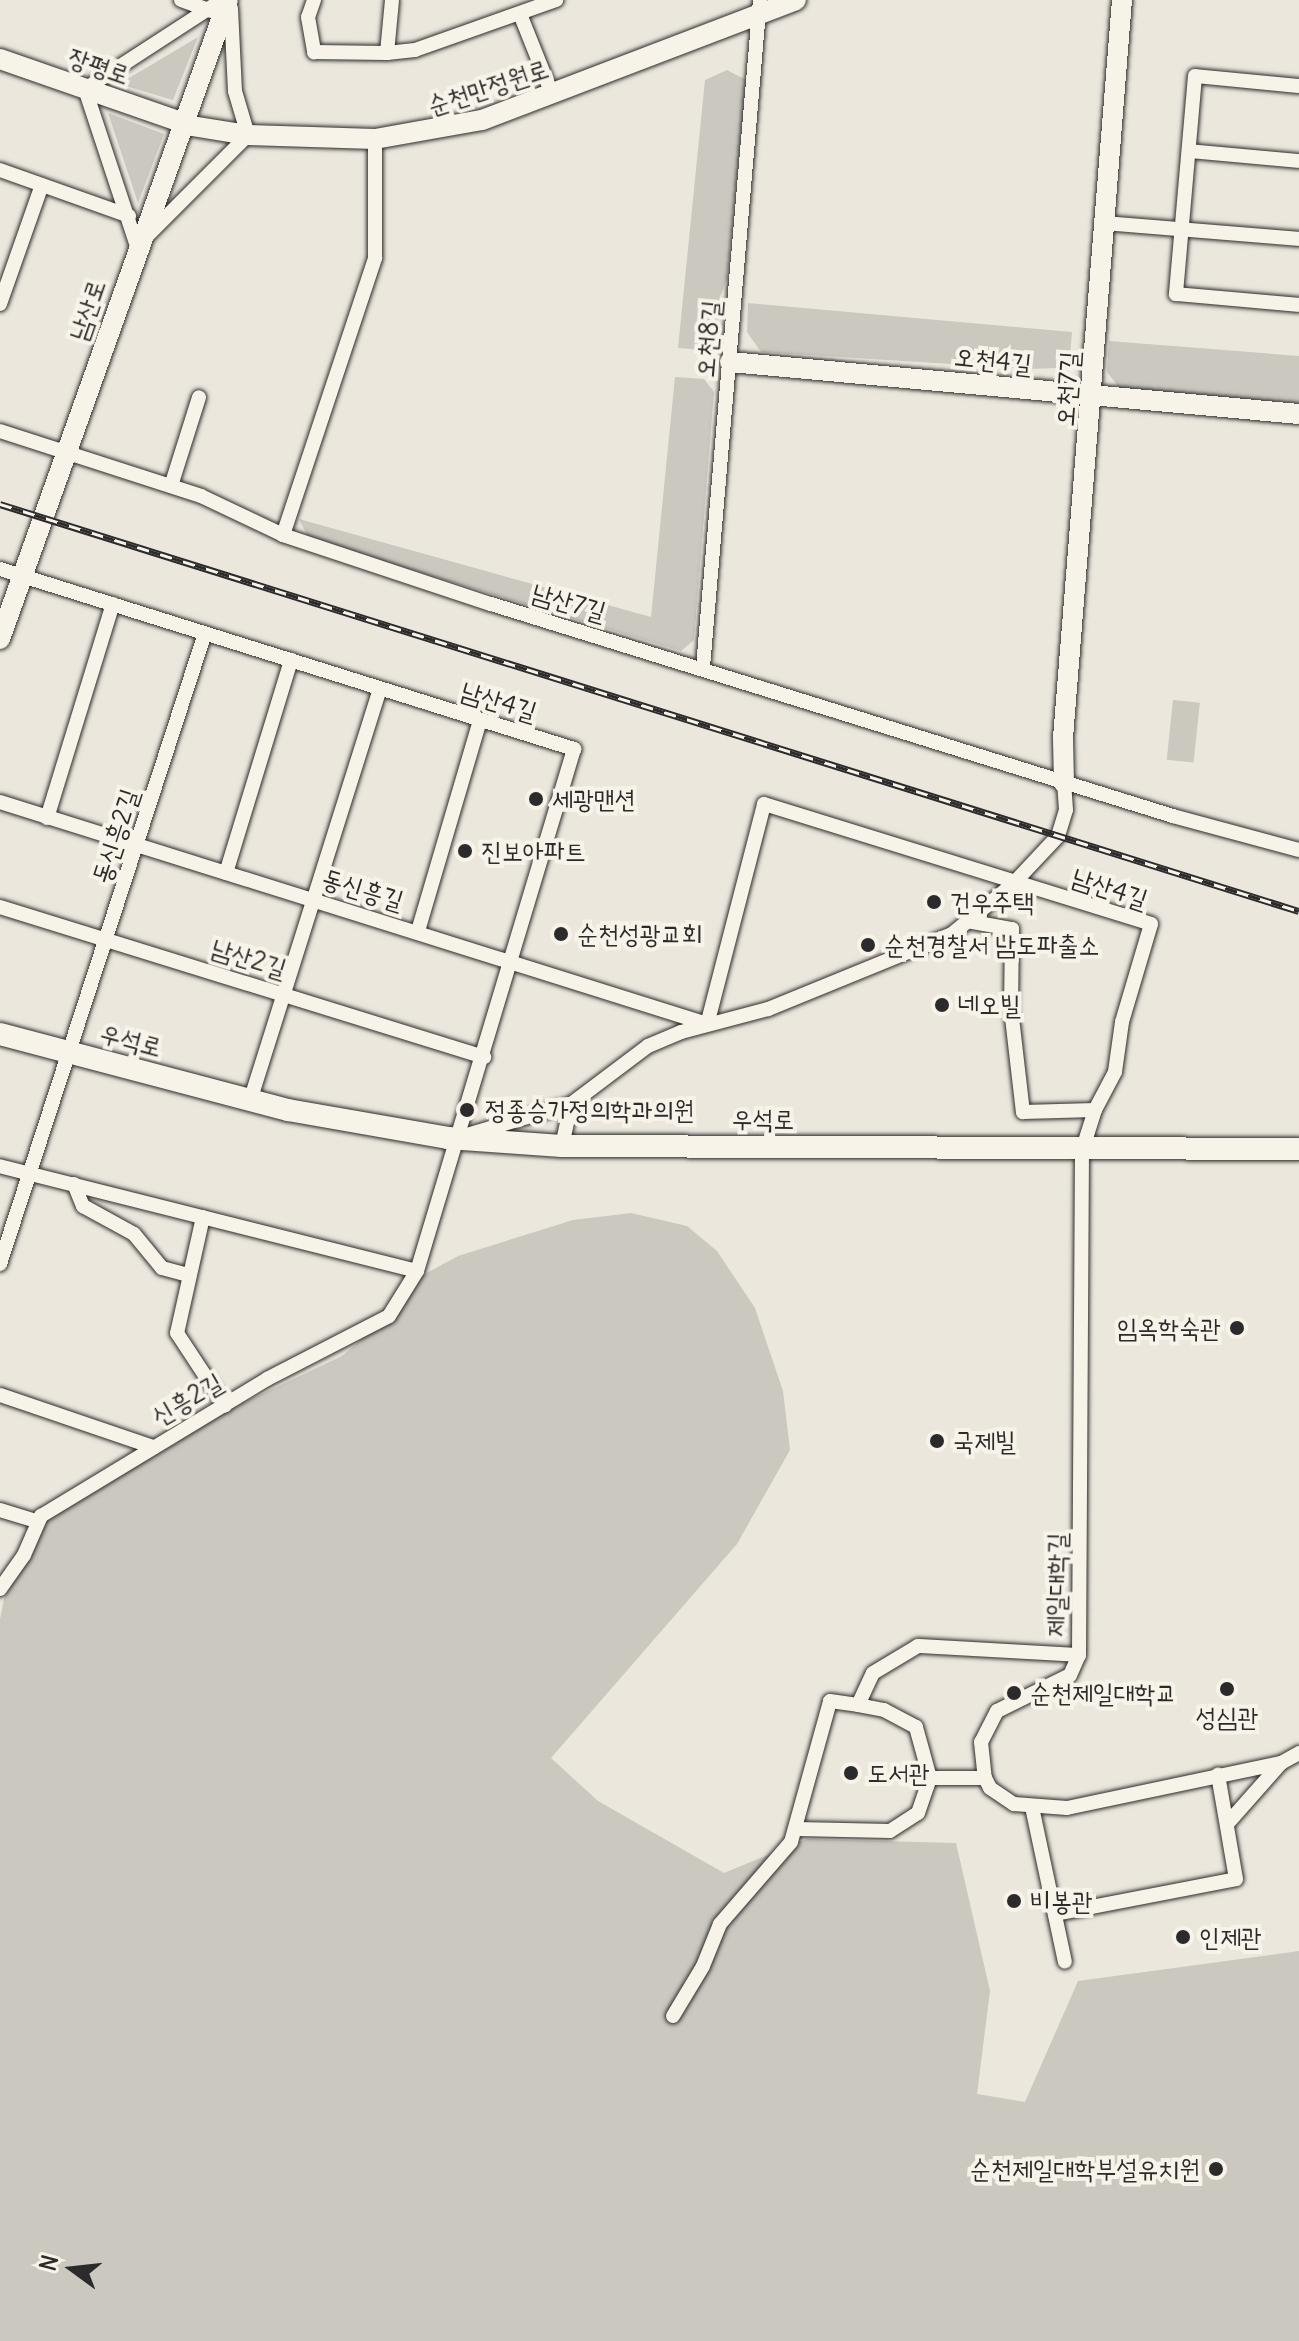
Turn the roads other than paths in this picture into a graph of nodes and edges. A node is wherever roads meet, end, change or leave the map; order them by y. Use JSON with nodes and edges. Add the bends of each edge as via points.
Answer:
{"nodes":[{"id":1,"x":181,"y":0,"type":"edge"},
{"id":2,"x":314,"y":0,"type":"edge"},
{"id":3,"x":392,"y":0,"type":"edge"},
{"id":4,"x":556,"y":0,"type":"edge"},
{"id":5,"x":796,"y":0,"type":"edge"},
{"id":6,"x":1122,"y":0,"type":"edge"},
{"id":7,"x":223,"y":3,"type":"edge"},
{"id":8,"x":760,"y":8,"type":"edge"},
{"id":9,"x":520,"y":14,"type":"junction"},
{"id":10,"x":387,"y":53,"type":"junction"},
{"id":11,"x":0,"y":59,"type":"edge"},
{"id":12,"x":1299,"y":86,"type":"edge"},
{"id":13,"x":85,"y":89,"type":"junction"},
{"id":14,"x":552,"y":94,"type":"junction"},
{"id":15,"x":181,"y":123,"type":"junction"},
{"id":16,"x":248,"y":135,"type":"junction"},
{"id":17,"x":375,"y":139,"type":"junction"},
{"id":18,"x":1189,"y":151,"type":"junction"},
{"id":19,"x":1299,"y":161,"type":"edge"},
{"id":20,"x":0,"y":170,"type":"edge"},
{"id":21,"x":42,"y":185,"type":"junction"},
{"id":22,"x":129,"y":216,"type":"junction"},
{"id":23,"x":1105,"y":223,"type":"junction"},
{"id":24,"x":1182,"y":229,"type":"junction"},
{"id":25,"x":1299,"y":239,"type":"edge"},
{"id":26,"x":137,"y":246,"type":"junction"},
{"id":27,"x":0,"y":304,"type":"edge"},
{"id":28,"x":1299,"y":305,"type":"edge"},
{"id":29,"x":730,"y":362,"type":"junction"},
{"id":30,"x":199,"y":397,"type":"dead end"},
{"id":31,"x":1092,"y":397,"type":"junction"},
{"id":32,"x":1299,"y":414,"type":"edge"},
{"id":33,"x":0,"y":431,"type":"edge"},
{"id":34,"x":65,"y":452,"type":"junction"},
{"id":35,"x":171,"y":486,"type":"junction"},
{"id":36,"x":283,"y":535,"type":"junction"},
{"id":37,"x":0,"y":569,"type":"edge"},
{"id":38,"x":22,"y":576,"type":"junction"},
{"id":39,"x":113,"y":604,"type":"junction"},
{"id":40,"x":205,"y":633,"type":"junction"},
{"id":41,"x":0,"y":639,"type":"edge"},
{"id":42,"x":291,"y":660,"type":"junction"},
{"id":43,"x":703,"y":667,"type":"junction"},
{"id":44,"x":380,"y":689,"type":"junction"},
{"id":45,"x":480,"y":720,"type":"junction"},
{"id":46,"x":1064,"y":783,"type":"junction"},
{"id":47,"x":0,"y":802,"type":"edge"},
{"id":48,"x":47,"y":818,"type":"junction"},
{"id":49,"x":137,"y":846,"type":"junction"},
{"id":50,"x":1299,"y":850,"type":"edge"},
{"id":51,"x":226,"y":873,"type":"junction"},
{"id":52,"x":1013,"y":884,"type":"junction"},
{"id":53,"x":313,"y":899,"type":"junction"},
{"id":54,"x":0,"y":907,"type":"edge"},
{"id":55,"x":967,"y":921,"type":"junction"},
{"id":56,"x":418,"y":931,"type":"junction"},
{"id":57,"x":107,"y":939,"type":"junction"},
{"id":58,"x":512,"y":962,"type":"junction"},
{"id":59,"x":283,"y":994,"type":"junction"},
{"id":60,"x":707,"y":1023,"type":"junction"},
{"id":61,"x":0,"y":1034,"type":"edge"},
{"id":62,"x":68,"y":1052,"type":"junction"},
{"id":63,"x":484,"y":1057,"type":"junction"},
{"id":64,"x":250,"y":1101,"type":"junction"},
{"id":65,"x":571,"y":1104,"type":"junction"},
{"id":66,"x":1095,"y":1110,"type":"junction"},
{"id":67,"x":460,"y":1138,"type":"junction"},
{"id":68,"x":562,"y":1146,"type":"junction"},
{"id":69,"x":1299,"y":1149,"type":"edge"},
{"id":70,"x":1082,"y":1151,"type":"junction"},
{"id":71,"x":0,"y":1166,"type":"edge"},
{"id":72,"x":28,"y":1173,"type":"junction"},
{"id":73,"x":74,"y":1184,"type":"junction"},
{"id":74,"x":203,"y":1217,"type":"junction"},
{"id":75,"x":0,"y":1264,"type":"edge"},
{"id":76,"x":417,"y":1271,"type":"junction"},
{"id":77,"x":189,"y":1275,"type":"junction"},
{"id":78,"x":0,"y":1395,"type":"edge"},
{"id":79,"x":225,"y":1406,"type":"junction"},
{"id":80,"x":153,"y":1447,"type":"junction"},
{"id":81,"x":0,"y":1510,"type":"edge"},
{"id":82,"x":37,"y":1521,"type":"junction"},
{"id":83,"x":0,"y":1589,"type":"edge"},
{"id":84,"x":1079,"y":1655,"type":"junction"},
{"id":85,"x":858,"y":1705,"type":"junction"},
{"id":86,"x":1299,"y":1753,"type":"edge"},
{"id":87,"x":1281,"y":1763,"type":"junction"},
{"id":88,"x":1218,"y":1775,"type":"junction"},
{"id":89,"x":930,"y":1778,"type":"junction"},
{"id":90,"x":985,"y":1778,"type":"junction"},
{"id":91,"x":1032,"y":1807,"type":"junction"},
{"id":92,"x":1227,"y":1824,"type":"junction"},
{"id":93,"x":797,"y":1829,"type":"junction"},
{"id":94,"x":1055,"y":1914,"type":"junction"},
{"id":95,"x":1065,"y":1962,"type":"dead end"},
{"id":96,"x":673,"y":2016,"type":"dead end"}],
"edges":[{"from":1,"to":7,"type":"street"},
{"from":2,"to":10,"type":"street","via":[[308,17],[314,52]]},
{"from":3,"to":10,"type":"street"},
{"from":4,"to":9,"type":"street"},
{"from":5,"to":8,"type":"street","name":"순천만정원로"},
{"from":6,"to":23,"type":"street","name":"오천7길"},
{"from":7,"to":13,"type":"street"},
{"from":7,"to":15,"type":"street","name":"남산로"},
{"from":7,"to":16,"type":"street"},
{"from":8,"to":14,"type":"street","name":"순천만정원로"},
{"from":8,"to":29,"type":"street","name":"오천8길"},
{"from":9,"to":10,"type":"street","via":[[415,50]]},
{"from":9,"to":14,"type":"street"},
{"from":11,"to":13,"type":"street","name":"장평로"},
{"from":12,"to":18,"type":"street","via":[[1195,76]]},
{"from":13,"to":15,"type":"street","name":"장평로"},
{"from":13,"to":22,"type":"street"},
{"from":14,"to":17,"type":"street","name":"순천만정원로","via":[[448,130]]},
{"from":15,"to":16,"type":"street","name":"순천만정원로"},
{"from":15,"to":26,"type":"street","name":"남산로"},
{"from":16,"to":17,"type":"street","name":"순천만정원로"},
{"from":16,"to":26,"type":"street"},
{"from":17,"to":36,"type":"street","via":[[375,258]]},
{"from":18,"to":19,"type":"street"},
{"from":18,"to":24,"type":"street"},
{"from":20,"to":21,"type":"street"},
{"from":21,"to":22,"type":"street"},
{"from":21,"to":27,"type":"street"},
{"from":22,"to":26,"type":"street"},
{"from":23,"to":24,"type":"street"},
{"from":23,"to":31,"type":"street","name":"오천7길"},
{"from":24,"to":25,"type":"street"},
{"from":24,"to":28,"type":"street","via":[[1176,294]]},
{"from":26,"to":34,"type":"street","name":"남산로"},
{"from":29,"to":31,"type":"street","name":"오천4길"},
{"from":29,"to":43,"type":"street","name":"오천8길"},
{"from":30,"to":35,"type":"street"},
{"from":31,"to":32,"type":"street","name":"오천4길"},
{"from":31,"to":46,"type":"street","name":"오천7길","via":[[1063,738]]},
{"from":33,"to":34,"type":"street","name":"남산7길"},
{"from":34,"to":35,"type":"street","name":"남산7길"},
{"from":34,"to":38,"type":"street","name":"남산로"},
{"from":35,"to":36,"type":"street","name":"남산7길"},
{"from":36,"to":43,"type":"street","name":"남산7길"},
{"from":37,"to":38,"type":"street","name":"남산4길"},
{"from":38,"to":39,"type":"street","name":"남산4길"},
{"from":38,"to":41,"type":"street","name":"남산로"},
{"from":39,"to":40,"type":"street","name":"남산4길"},
{"from":39,"to":48,"type":"street"},
{"from":40,"to":42,"type":"street","name":"남산4길"},
{"from":40,"to":49,"type":"street","name":"동신흥2길"},
{"from":42,"to":44,"type":"street","name":"남산4길"},
{"from":42,"to":51,"type":"street"},
{"from":43,"to":46,"type":"street","name":"남산7길"},
{"from":44,"to":45,"type":"street","name":"남산4길"},
{"from":44,"to":53,"type":"street"},
{"from":45,"to":56,"type":"street"},
{"from":45,"to":58,"type":"street","name":"남산4길","via":[[574,749]]},
{"from":46,"to":50,"type":"street","name":"남산7길"},
{"from":46,"to":52,"type":"street","via":[[1066,810],[1058,836]]},
{"from":47,"to":48,"type":"street","name":"동신흥길"},
{"from":48,"to":49,"type":"street","name":"동신흥길"},
{"from":49,"to":51,"type":"street","name":"동신흥길"},
{"from":49,"to":57,"type":"street","name":"동신흥2길"},
{"from":51,"to":53,"type":"street","name":"동신흥길"},
{"from":52,"to":55,"type":"street"},
{"from":52,"to":60,"type":"street","name":"남산4길","via":[[764,804]]},
{"from":52,"to":66,"type":"street","name":"남산4길","via":[[1151,924],[1122,1022],[1115,1072]]},
{"from":53,"to":56,"type":"street","name":"동신흥길"},
{"from":53,"to":59,"type":"street"},
{"from":54,"to":57,"type":"street","name":"남산2길"},
{"from":55,"to":60,"type":"street","via":[[931,945],[768,1009]]},
{"from":55,"to":66,"type":"street","via":[[1012,929],[1011,1009],[1023,1112]]},
{"from":56,"to":58,"type":"street","name":"동신흥길"},
{"from":57,"to":59,"type":"street","name":"남산2길"},
{"from":57,"to":62,"type":"street","name":"동신흥2길"},
{"from":58,"to":60,"type":"street","name":"동신흥길"},
{"from":58,"to":63,"type":"street","name":"남산4길"},
{"from":59,"to":63,"type":"street","name":"남산2길"},
{"from":59,"to":64,"type":"street"},
{"from":60,"to":65,"type":"street","via":[[639,1052]]},
{"from":61,"to":62,"type":"main road","name":"우석로"},
{"from":62,"to":64,"type":"main road","name":"우석로"},
{"from":62,"to":72,"type":"street","name":"동신흥2길"},
{"from":63,"to":67,"type":"street","name":"남산4길"},
{"from":64,"to":67,"type":"main road","name":"우석로","via":[[369,1127]]},
{"from":65,"to":67,"type":"street"},
{"from":65,"to":68,"type":"street"},
{"from":66,"to":70,"type":"street","name":"제일대학길"},
{"from":67,"to":68,"type":"main road","name":"우석로"},
{"from":67,"to":76,"type":"street","name":"신흥2길"},
{"from":68,"to":70,"type":"main road","name":"우석로"},
{"from":69,"to":70,"type":"main road","name":"우석로"},
{"from":70,"to":84,"type":"street","name":"제일대학길"},
{"from":71,"to":72,"type":"street"},
{"from":72,"to":73,"type":"street"},
{"from":72,"to":75,"type":"street","name":"동신흥2길"},
{"from":73,"to":74,"type":"street"},
{"from":73,"to":77,"type":"street","via":[[83,1206],[134,1234],[162,1268]]},
{"from":74,"to":76,"type":"street"},
{"from":74,"to":77,"type":"street"},
{"from":76,"to":79,"type":"street","name":"신흥2길","via":[[389,1316]]},
{"from":77,"to":79,"type":"street","via":[[177,1333]]},
{"from":78,"to":80,"type":"street"},
{"from":79,"to":80,"type":"street","name":"신흥2길"},
{"from":80,"to":82,"type":"street","name":"신흥2길"},
{"from":81,"to":82,"type":"street"},
{"from":82,"to":83,"type":"street","via":[[24,1555]]},
{"from":84,"to":85,"type":"street","via":[[918,1646],[873,1673]]},
{"from":84,"to":90,"type":"street","name":"제일대학길","via":[[1070,1675],[997,1711],[981,1742]]},
{"from":85,"to":89,"type":"street","via":[[908,1719],[923,1743]]},
{"from":85,"to":93,"type":"street","via":[[830,1701]]},
{"from":86,"to":87,"type":"street"},
{"from":87,"to":88,"type":"street"},
{"from":87,"to":92,"type":"street"},
{"from":88,"to":91,"type":"street","via":[[1067,1808]]},
{"from":88,"to":92,"type":"street"},
{"from":89,"to":90,"type":"street"},
{"from":89,"to":93,"type":"street","via":[[918,1813],[890,1831]]},
{"from":90,"to":91,"type":"street","via":[[1001,1797]]},
{"from":91,"to":94,"type":"street"},
{"from":92,"to":94,"type":"street","via":[[1236,1879]]},
{"from":93,"to":96,"type":"street","via":[[720,1924]]},
{"from":94,"to":95,"type":"street"}]}
